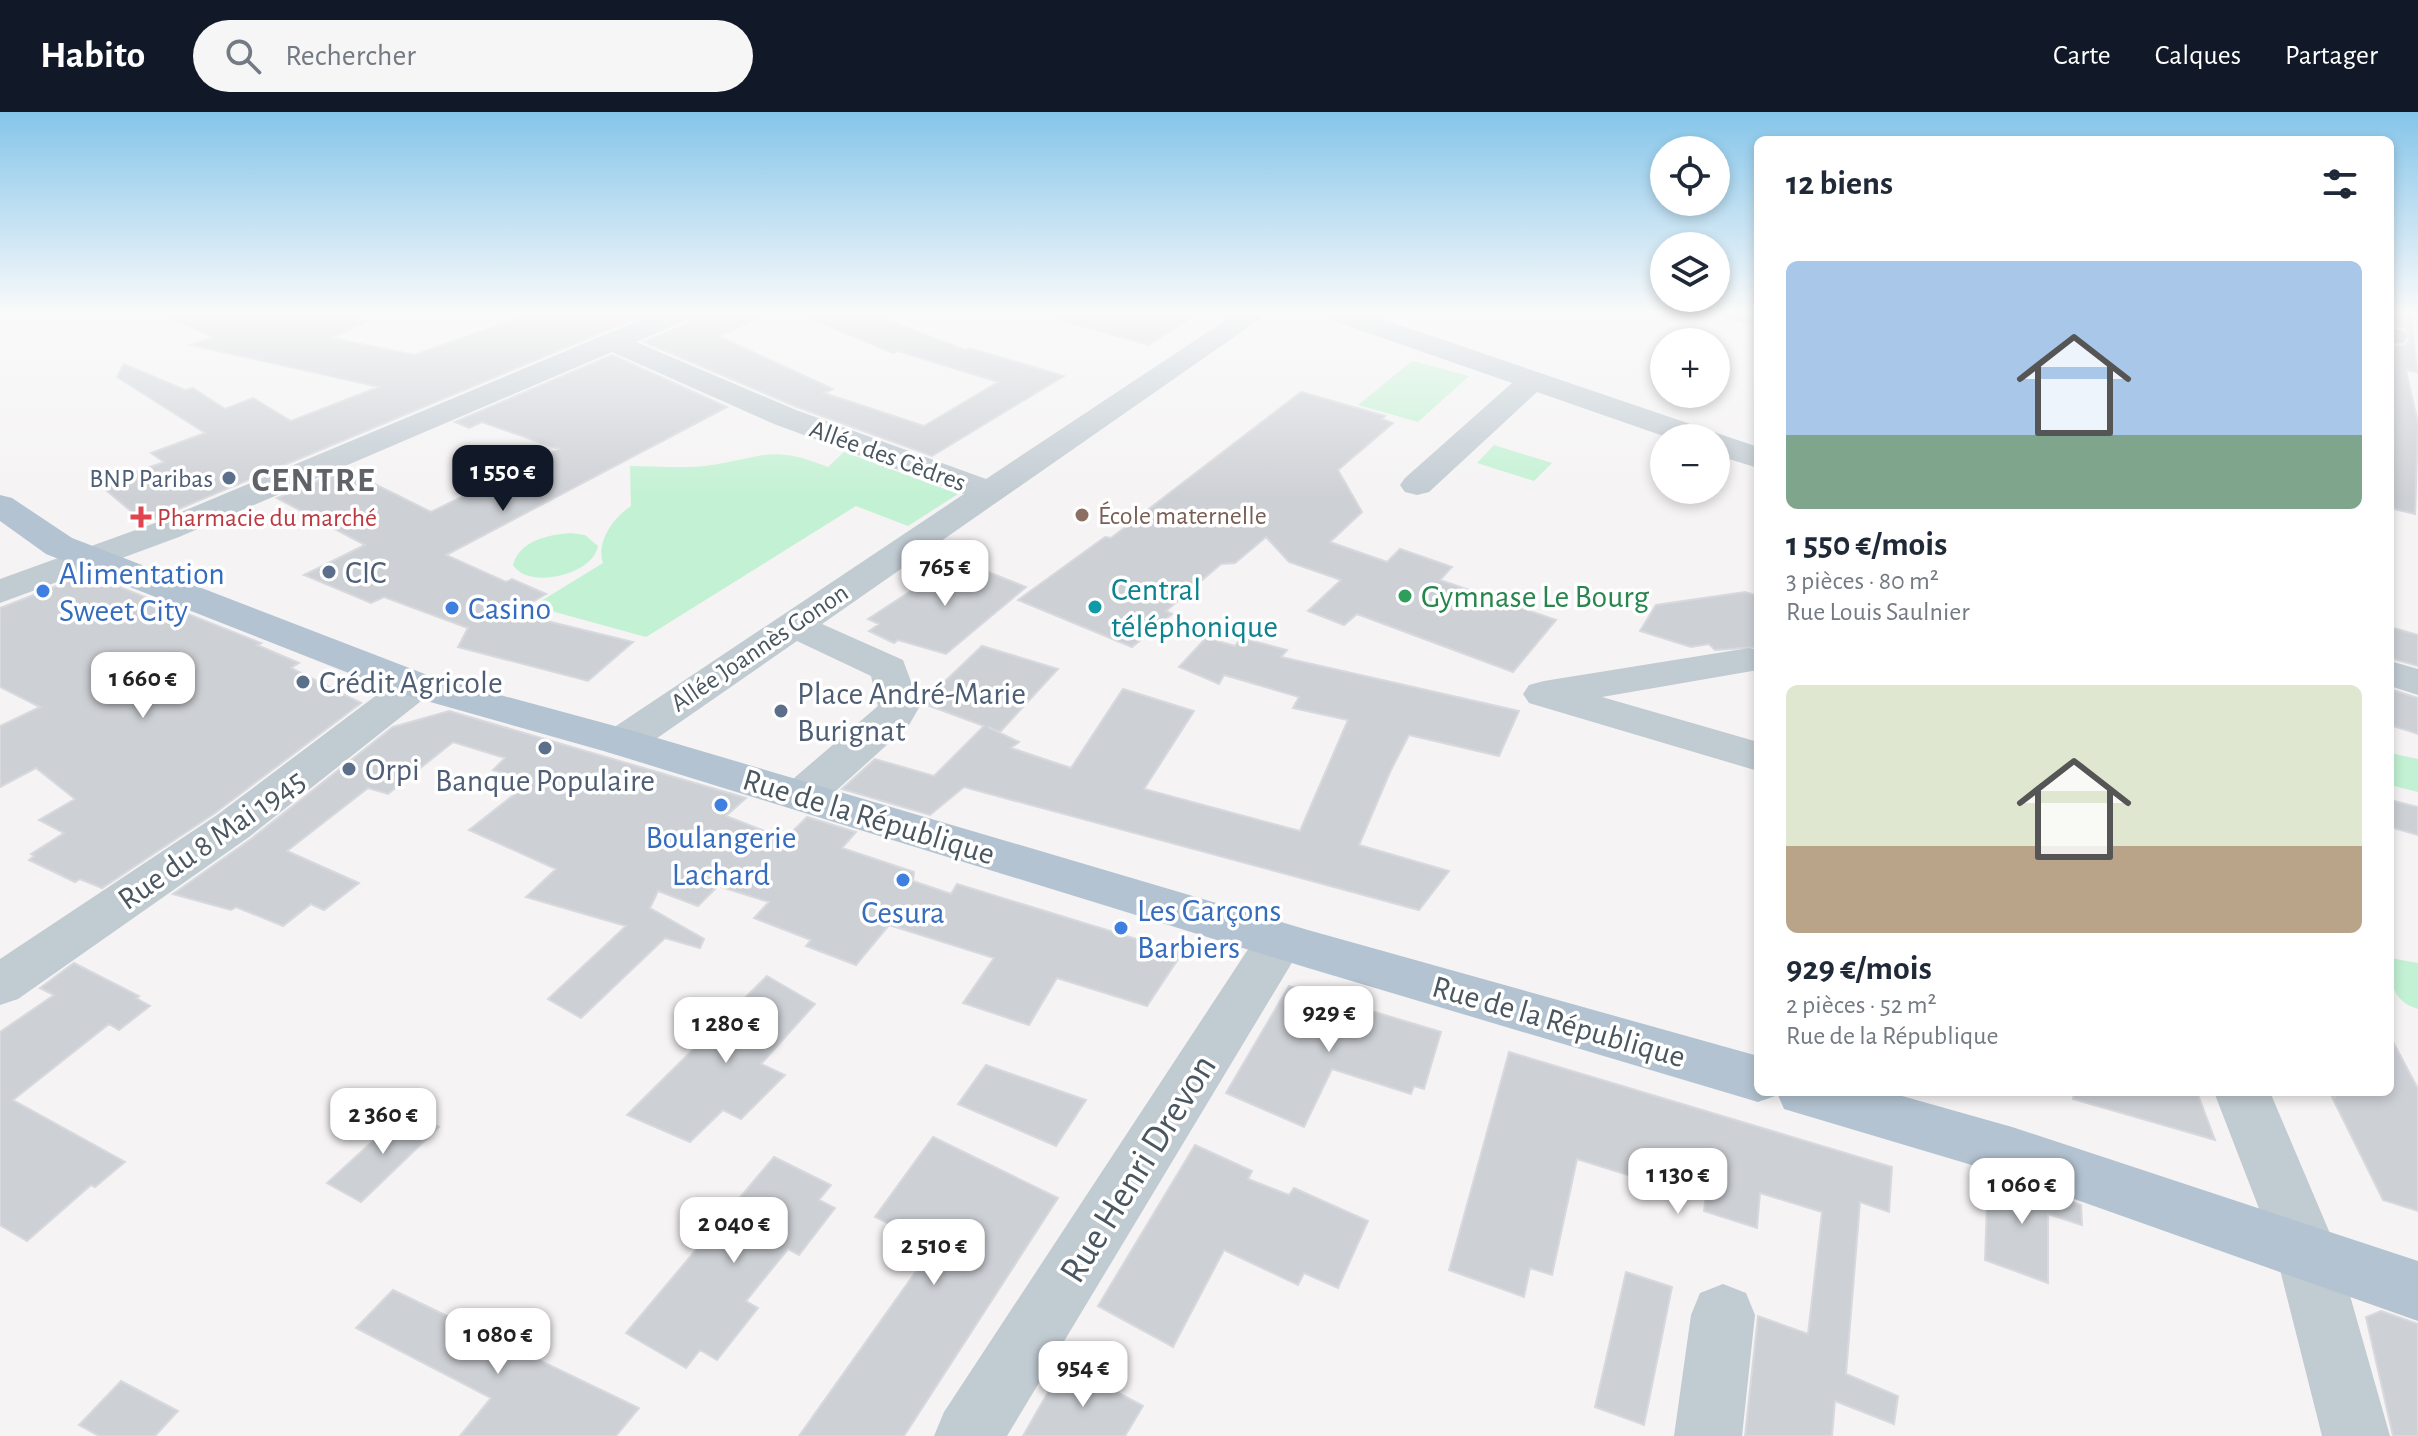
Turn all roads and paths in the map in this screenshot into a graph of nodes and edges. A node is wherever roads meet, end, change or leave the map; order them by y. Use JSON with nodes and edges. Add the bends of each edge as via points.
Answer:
{"nodes":[{"id":1,"x":533,"y":374,"type":"edge"},
{"id":2,"x":685,"y":374,"type":"edge"},
{"id":3,"x":1164,"y":374,"type":"edge"},
{"id":4,"x":1515,"y":374,"type":"edge"},
{"id":5,"x":1533,"y":380,"type":"junction"},
{"id":6,"x":1660,"y":424,"type":"edge"},
{"id":7,"x":1730,"y":449,"type":"edge"},
{"id":8,"x":1754,"y":457,"type":"edge"},
{"id":9,"x":1417,"y":485,"type":"dead end"},
{"id":10,"x":989,"y":492,"type":"junction"},
{"id":11,"x":0,"y":505,"type":"edge"},
{"id":12,"x":90,"y":558,"type":"junction"},
{"id":13,"x":0,"y":592,"type":"edge"},
{"id":14,"x":791,"y":624,"type":"junction"},
{"id":15,"x":1749,"y":660,"type":"dead end"},
{"id":16,"x":2394,"y":674,"type":"edge"},
{"id":17,"x":2418,"y":682,"type":"edge"},
{"id":18,"x":416,"y":685,"type":"junction"},
{"id":19,"x":622,"y":742,"type":"junction"},
{"id":20,"x":1754,"y":756,"type":"edge"},
{"id":21,"x":802,"y":796,"type":"junction"},
{"id":22,"x":1280,"y":941,"type":"junction"},
{"id":23,"x":0,"y":985,"type":"edge"},
{"id":24,"x":1754,"y":1078,"type":"edge"},
{"id":25,"x":1818,"y":1096,"type":"edge"},
{"id":26,"x":2244,"y":1096,"type":"edge"},
{"id":27,"x":2306,"y":1250,"type":"junction"},
{"id":28,"x":2418,"y":1291,"type":"edge"},
{"id":29,"x":1723,"y":1315,"type":"dead end"},
{"id":30,"x":968,"y":1436,"type":"edge"},
{"id":31,"x":1708,"y":1436,"type":"edge"},
{"id":32,"x":2356,"y":1436,"type":"edge"}],
"edges":[{"from":1,"to":12,"type":"street"},
{"from":2,"to":10,"type":"street","name":"Allée des Cèdres","via":[[785,417]]},
{"from":3,"to":10,"type":"street","name":"Allée Joannès Gonon"},
{"from":4,"to":5,"type":"street"},
{"from":5,"to":6,"type":"street"},
{"from":5,"to":9,"type":"street"},
{"from":7,"to":8,"type":"street"},
{"from":10,"to":14,"type":"street","name":"Allée Joannès Gonon"},
{"from":11,"to":12,"type":"main road","name":"Rue de la République","via":[[59,546]]},
{"from":12,"to":13,"type":"street"},
{"from":12,"to":18,"type":"main road","name":"Rue de la République"},
{"from":14,"to":19,"type":"street","name":"Allée Joannès Gonon"},
{"from":14,"to":21,"type":"street","via":[[889,669],[899,706]]},
{"from":15,"to":20,"type":"street","via":[[1544,694]]},
{"from":16,"to":17,"type":"street"},
{"from":18,"to":19,"type":"main road","name":"Rue de la République"},
{"from":18,"to":23,"type":"street","name":"Rue du 8 Mai 1945","via":[[259,807]]},
{"from":19,"to":21,"type":"main road","name":"Rue de la République"},
{"from":21,"to":22,"type":"main road","name":"Rue de la République"},
{"from":22,"to":24,"type":"main road","name":"Rue de la République"},
{"from":22,"to":30,"type":"street","name":"Rue Henri Drevon"},
{"from":25,"to":27,"type":"main road","via":[[2012,1152]]},
{"from":26,"to":27,"type":"street"},
{"from":27,"to":28,"type":"main road"},
{"from":27,"to":32,"type":"street"},
{"from":29,"to":31,"type":"street"}]}
